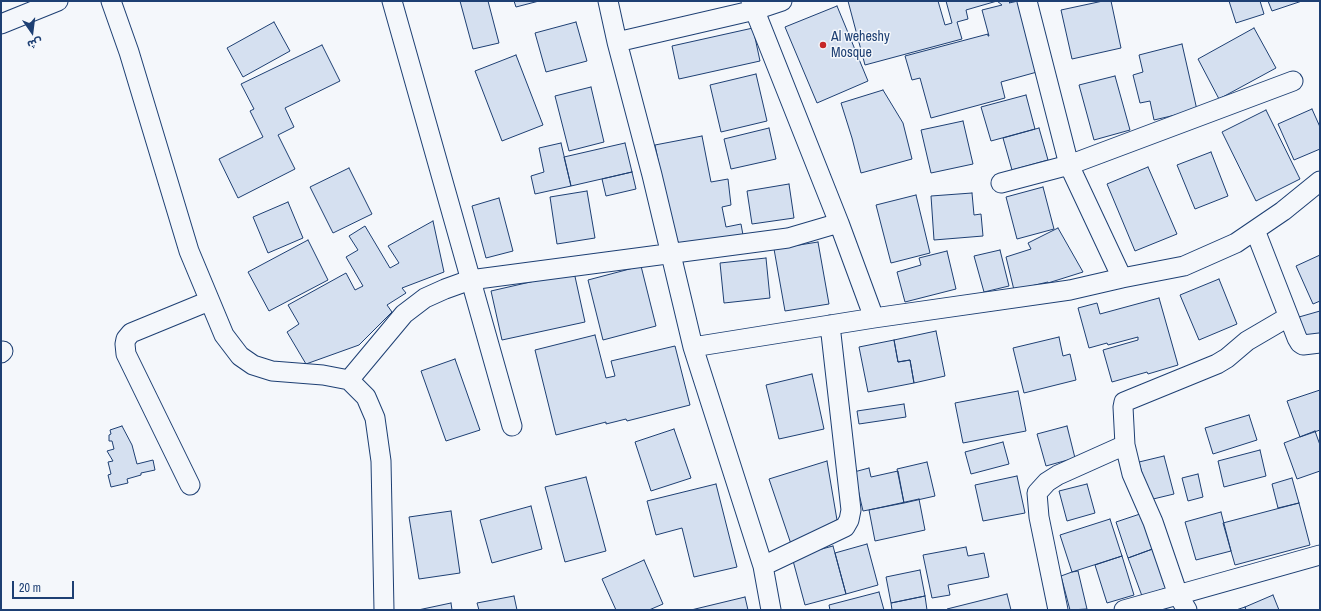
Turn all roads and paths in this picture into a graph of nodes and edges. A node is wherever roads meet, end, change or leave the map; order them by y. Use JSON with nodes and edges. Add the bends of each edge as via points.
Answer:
{"nodes":[{"id":1,"x":58,"y":1,"type":"edge"},
{"id":2,"x":111,"y":1,"type":"edge"},
{"id":3,"x":392,"y":1,"type":"edge"},
{"id":4,"x":608,"y":1,"type":"edge"},
{"id":5,"x":782,"y":1,"type":"edge"},
{"id":6,"x":1026,"y":1,"type":"edge"},
{"id":7,"x":753,"y":5,"type":"edge"},
{"id":8,"x":1,"y":24,"type":"edge"},
{"id":9,"x":618,"y":42,"type":"junction"},
{"id":10,"x":1293,"y":81,"type":"dead end"},
{"id":11,"x":1069,"y":165,"type":"junction"},
{"id":12,"x":1320,"y":182,"type":"edge"},
{"id":13,"x":1001,"y":183,"type":"dead end"},
{"id":14,"x":839,"y":223,"type":"junction"},
{"id":15,"x":1255,"y":230,"type":"junction"},
{"id":16,"x":671,"y":252,"type":"junction"},
{"id":17,"x":1122,"y":278,"type":"junction"},
{"id":18,"x":470,"y":280,"type":"junction"},
{"id":19,"x":209,"y":301,"type":"junction"},
{"id":20,"x":1288,"y":317,"type":"junction"},
{"id":21,"x":874,"y":318,"type":"junction"},
{"id":22,"x":830,"y":325,"type":"junction"},
{"id":23,"x":1320,"y":343,"type":"edge"},
{"id":24,"x":693,"y":346,"type":"junction"},
{"id":25,"x":349,"y":380,"type":"junction"},
{"id":26,"x":512,"y":426,"type":"dead end"},
{"id":27,"x":1125,"y":445,"type":"junction"},
{"id":28,"x":190,"y":485,"type":"dead end"},
{"id":29,"x":1320,"y":556,"type":"edge"},
{"id":30,"x":763,"y":566,"type":"junction"},
{"id":31,"x":1183,"y":602,"type":"edge"},
{"id":32,"x":384,"y":610,"type":"edge"},
{"id":33,"x":771,"y":610,"type":"edge"},
{"id":34,"x":1058,"y":610,"type":"edge"},
{"id":35,"x":1124,"y":610,"type":"edge"}],
"edges":[{"from":1,"to":8,"type":"street"},
{"from":2,"to":19,"type":"street","via":[[189,251]]},
{"from":3,"to":18,"type":"street"},
{"from":4,"to":9,"type":"street"},
{"from":5,"to":7,"type":"street"},
{"from":6,"to":11,"type":"street"},
{"from":7,"to":9,"type":"street"},
{"from":7,"to":14,"type":"street"},
{"from":9,"to":16,"type":"street"},
{"from":10,"to":11,"type":"street"},
{"from":11,"to":13,"type":"street"},
{"from":11,"to":17,"type":"street"},
{"from":12,"to":15,"type":"street"},
{"from":14,"to":16,"type":"street","via":[[788,238]]},
{"from":14,"to":21,"type":"street"},
{"from":15,"to":17,"type":"street","via":[[1236,243],[1184,266]]},
{"from":15,"to":20,"type":"street"},
{"from":16,"to":18,"type":"street"},
{"from":16,"to":24,"type":"street"},
{"from":17,"to":21,"type":"street","via":[[1070,290]]},
{"from":18,"to":25,"type":"street","via":[[425,298],[404,314]]},
{"from":18,"to":26,"type":"street"},
{"from":19,"to":25,"type":"street","via":[[224,335],[240,356],[252,365],[272,371]]},
{"from":19,"to":28,"type":"street","via":[[131,334],[126,338],[125,344],[126,354]]},
{"from":20,"to":23,"type":"street","via":[[1300,343],[1307,346]]},
{"from":20,"to":27,"type":"street","via":[[1217,364],[1124,402]]},
{"from":21,"to":22,"type":"street"},
{"from":22,"to":24,"type":"street"},
{"from":22,"to":30,"type":"street","via":[[851,510],[849,520],[845,527]]},
{"from":24,"to":30,"type":"street"},
{"from":25,"to":32,"type":"street","via":[[366,397],[375,418],[381,461]]},
{"from":27,"to":31,"type":"street","via":[[1132,474]]},
{"from":27,"to":34,"type":"street","via":[[1058,475],[1037,493],[1039,517]]},
{"from":29,"to":31,"type":"street"},
{"from":30,"to":33,"type":"street"},
{"from":31,"to":35,"type":"street"}]}
